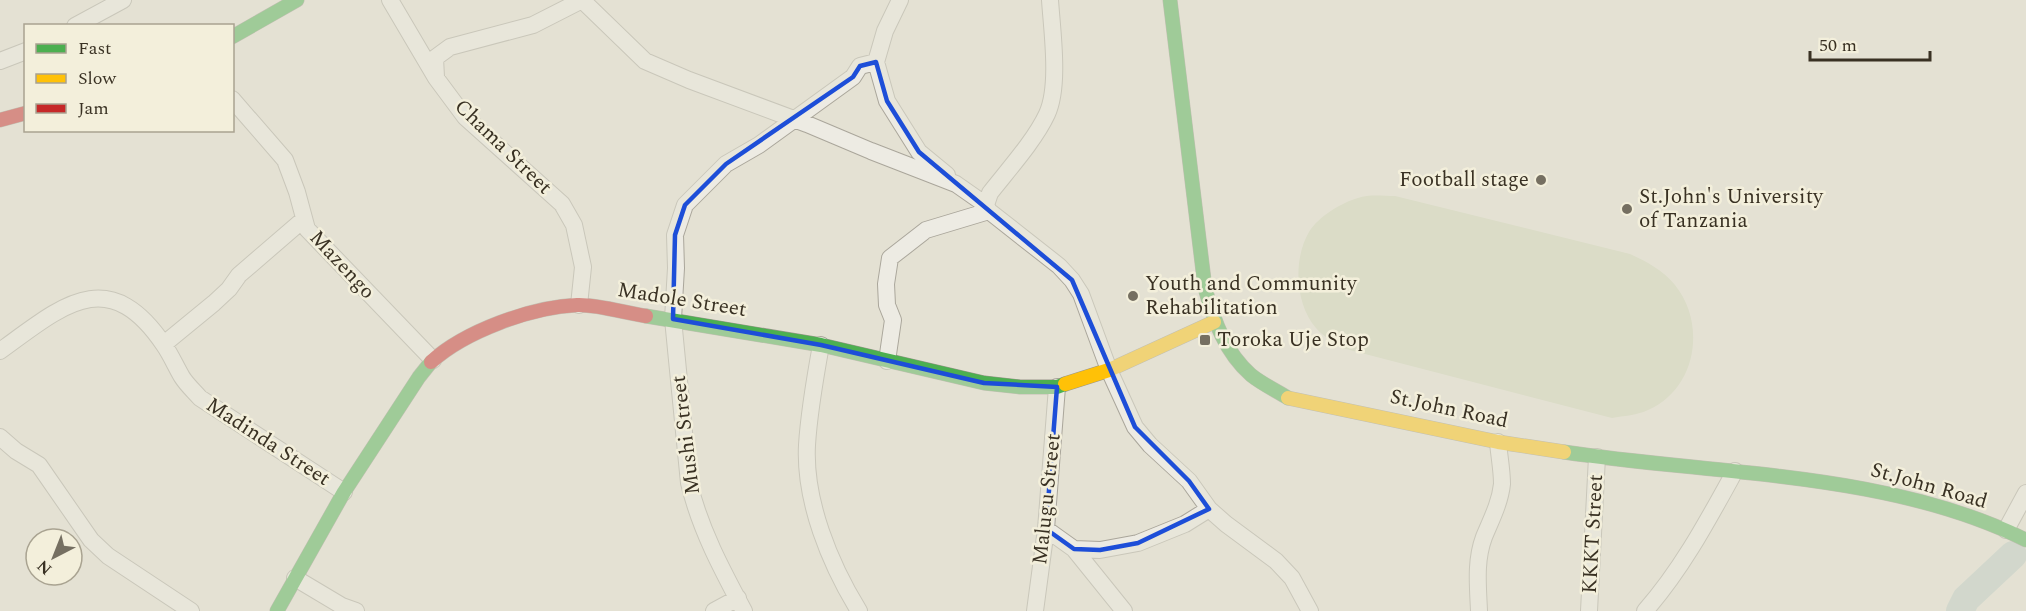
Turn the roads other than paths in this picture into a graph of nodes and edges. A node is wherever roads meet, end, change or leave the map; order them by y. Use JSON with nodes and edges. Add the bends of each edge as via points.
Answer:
{"nodes":[{"id":1,"x":123,"y":0,"type":"edge"},
{"id":2,"x":297,"y":0,"type":"edge"},
{"id":3,"x":390,"y":0,"type":"edge"},
{"id":4,"x":582,"y":0,"type":"edge"},
{"id":5,"x":900,"y":0,"type":"edge"},
{"id":6,"x":1050,"y":0,"type":"edge"},
{"id":7,"x":1170,"y":0,"type":"edge"},
{"id":8,"x":79,"y":24,"type":"edge"},
{"id":9,"x":234,"y":36,"type":"edge"},
{"id":10,"x":24,"y":52,"type":"edge"},
{"id":11,"x":0,"y":61,"type":"edge"},
{"id":12,"x":876,"y":62,"type":"junction"},
{"id":13,"x":436,"y":78,"type":"junction"},
{"id":14,"x":234,"y":101,"type":"edge"},
{"id":15,"x":24,"y":114,"type":"edge"},
{"id":16,"x":794,"y":118,"type":"junction"},
{"id":17,"x":0,"y":120,"type":"edge"},
{"id":18,"x":956,"y":184,"type":"junction"},
{"id":19,"x":987,"y":208,"type":"junction"},
{"id":20,"x":304,"y":219,"type":"junction"},
{"id":21,"x":579,"y":305,"type":"junction"},
{"id":22,"x":673,"y":319,"type":"junction"},
{"id":23,"x":1214,"y":322,"type":"junction"},
{"id":24,"x":164,"y":344,"type":"junction"},
{"id":25,"x":821,"y":345,"type":"junction"},
{"id":26,"x":0,"y":351,"type":"edge"},
{"id":27,"x":433,"y":360,"type":"junction"},
{"id":28,"x":887,"y":361,"type":"junction"},
{"id":29,"x":1109,"y":370,"type":"junction"},
{"id":30,"x":1057,"y":387,"type":"junction"},
{"id":31,"x":0,"y":437,"type":"edge"},
{"id":32,"x":1498,"y":442,"type":"junction"},
{"id":33,"x":1597,"y":457,"type":"junction"},
{"id":34,"x":1735,"y":471,"type":"junction"},
{"id":35,"x":344,"y":492,"type":"junction"},
{"id":36,"x":2026,"y":493,"type":"edge"},
{"id":37,"x":1209,"y":509,"type":"junction"},
{"id":38,"x":1046,"y":529,"type":"junction"},
{"id":39,"x":2006,"y":530,"type":"junction"},
{"id":40,"x":2026,"y":540,"type":"edge"},
{"id":41,"x":1074,"y":549,"type":"junction"},
{"id":42,"x":294,"y":578,"type":"junction"},
{"id":43,"x":741,"y":604,"type":"edge"},
{"id":44,"x":191,"y":611,"type":"edge"},
{"id":45,"x":277,"y":611,"type":"edge"},
{"id":46,"x":356,"y":611,"type":"edge"},
{"id":47,"x":714,"y":611,"type":"edge"},
{"id":48,"x":859,"y":611,"type":"edge"},
{"id":49,"x":1035,"y":611,"type":"edge"},
{"id":50,"x":1124,"y":611,"type":"edge"},
{"id":51,"x":1310,"y":611,"type":"edge"},
{"id":52,"x":1479,"y":611,"type":"edge"},
{"id":53,"x":1589,"y":611,"type":"edge"},
{"id":54,"x":1645,"y":611,"type":"edge"}],
"edges":[{"from":1,"to":8,"type":"street"},
{"from":2,"to":9,"type":"street"},
{"from":3,"to":13,"type":"street","name":"Chama Street"},
{"from":4,"to":13,"type":"street","via":[[533,25],[450,47],[435,58]]},
{"from":4,"to":16,"type":"street","via":[[645,61]]},
{"from":5,"to":12,"type":"street"},
{"from":6,"to":19,"type":"street","via":[[1052,97],[1047,113],[990,193]]},
{"from":7,"to":23,"type":"street","name":"St.John Road","via":[[1201,262]]},
{"from":10,"to":11,"type":"street"},
{"from":12,"to":16,"type":"street","name":"Mushi Street","via":[[860,66],[853,77]]},
{"from":12,"to":18,"type":"street","via":[[887,101],[919,152]]},
{"from":13,"to":21,"type":"street","name":"Chama Street","via":[[465,117],[562,204],[574,225],[583,267]]},
{"from":14,"to":20,"type":"street","name":"Mazengo","via":[[285,160]]},
{"from":15,"to":17,"type":"street"},
{"from":16,"to":18,"type":"street"},
{"from":16,"to":22,"type":"street","name":"Mushi Street","via":[[726,164],[685,205],[675,235]]},
{"from":18,"to":19,"type":"street"},
{"from":19,"to":28,"type":"street","via":[[926,230],[890,258],[887,305],[893,320]]},
{"from":19,"to":29,"type":"street","via":[[1072,280],[1082,294]]},
{"from":20,"to":24,"type":"street"},
{"from":20,"to":27,"type":"street","name":"Mazengo","via":[[317,241]]},
{"from":21,"to":22,"type":"street","name":"Madole Street"},
{"from":21,"to":27,"type":"street","name":"Madole Street","via":[[517,318],[474,336]]},
{"from":22,"to":25,"type":"street","name":"Madole Street"},
{"from":22,"to":43,"type":"street","name":"Mushi Street","via":[[689,483],[706,537]]},
{"from":23,"to":29,"type":"street","name":"Madole Street"},
{"from":23,"to":32,"type":"street","name":"St.John Road","via":[[1229,350],[1252,376],[1289,398]]},
{"from":24,"to":26,"type":"street","name":"Madinda Street","via":[[126,304],[84,298],[54,312]]},
{"from":24,"to":35,"type":"street","name":"Madinda Street","via":[[200,398]]},
{"from":25,"to":28,"type":"street","name":"Madole Street"},
{"from":25,"to":48,"type":"street","via":[[807,448],[811,494],[825,545]]},
{"from":27,"to":35,"type":"street","name":"Madole Street"},
{"from":28,"to":30,"type":"street","name":"Madole Street","via":[[984,383]]},
{"from":29,"to":30,"type":"street","name":"Madole Street"},
{"from":29,"to":37,"type":"street","via":[[1135,427],[1189,481]]},
{"from":30,"to":38,"type":"street","name":"Malugu Street"},
{"from":31,"to":44,"type":"street","via":[[39,465],[92,540],[108,556]]},
{"from":32,"to":33,"type":"street","name":"St.John Road"},
{"from":32,"to":52,"type":"street","via":[[1502,484],[1479,553]]},
{"from":33,"to":34,"type":"street","name":"St.John Road"},
{"from":33,"to":53,"type":"street","name":"KKKT Street"},
{"from":34,"to":39,"type":"street","name":"St.John Road","via":[[1849,486],[1932,505]]},
{"from":34,"to":54,"type":"street","via":[[1692,548]]},
{"from":35,"to":42,"type":"street","name":"Madole Street"},
{"from":36,"to":39,"type":"street"},
{"from":37,"to":41,"type":"street","via":[[1185,524],[1138,543],[1100,550]]},
{"from":37,"to":51,"type":"street","via":[[1276,561],[1292,578]]},
{"from":38,"to":41,"type":"street"},
{"from":38,"to":49,"type":"street","name":"Malugu Street"},
{"from":39,"to":40,"type":"street","name":"St.John Road"},
{"from":41,"to":50,"type":"street"},
{"from":42,"to":45,"type":"street","name":"Madole Street"},
{"from":42,"to":46,"type":"street"},
{"from":43,"to":47,"type":"street"}]}
